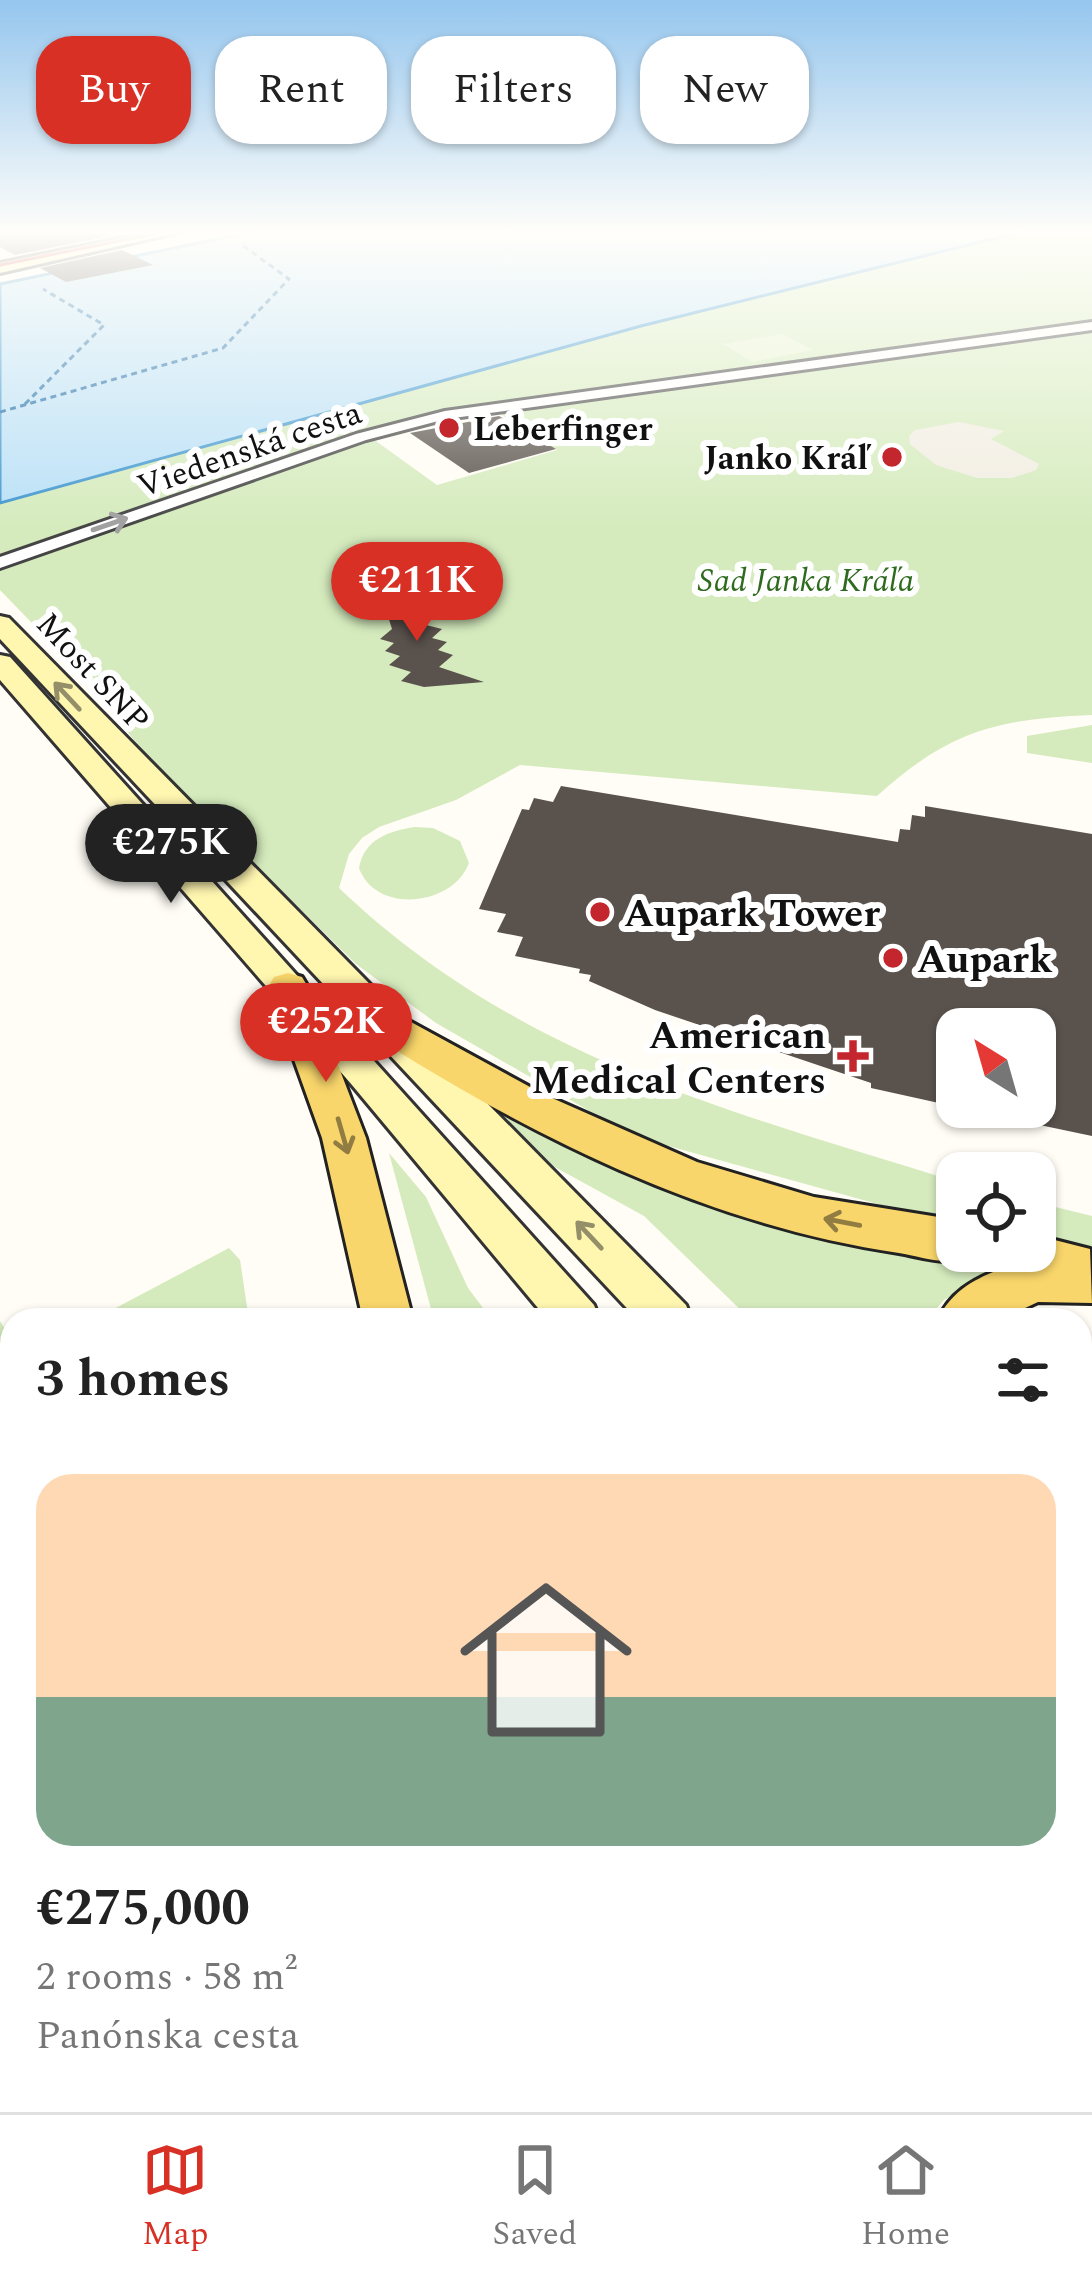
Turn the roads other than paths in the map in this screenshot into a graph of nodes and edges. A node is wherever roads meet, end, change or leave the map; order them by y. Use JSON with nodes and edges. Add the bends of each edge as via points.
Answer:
{"nodes":[{"id":1,"x":1059,"y":331,"type":"edge"},
{"id":2,"x":0,"y":563,"type":"edge"},
{"id":3,"x":0,"y":624,"type":"edge"},
{"id":4,"x":0,"y":664,"type":"edge"},
{"id":5,"x":120,"y":773,"type":"junction"},
{"id":6,"x":288,"y":987,"type":"junction"},
{"id":7,"x":378,"y":1019,"type":"junction"},
{"id":8,"x":936,"y":1237,"type":"edge"},
{"id":9,"x":1056,"y":1261,"type":"edge"},
{"id":10,"x":1092,"y":1268,"type":"edge"},
{"id":11,"x":1092,"y":1281,"type":"edge"},
{"id":12,"x":385,"y":1308,"type":"edge"},
{"id":13,"x":567,"y":1308,"type":"edge"},
{"id":14,"x":657,"y":1308,"type":"edge"},
{"id":15,"x":980,"y":1308,"type":"edge"}],
"edges":[{"from":2,"to":1,"type":"street","name":"Viedenská cesta","one_way":true,"via":[[361,436],[445,415]]},
{"from":5,"to":3,"type":"main road","name":"Most SNP","one_way":true},
{"from":4,"to":5,"type":"main road","name":"Most SNP"},
{"from":5,"to":6,"type":"main road"},
{"from":5,"to":7,"type":"main road"},
{"from":6,"to":12,"type":"main road","one_way":true,"via":[[344,1138]]},
{"from":6,"to":13,"type":"main road"},
{"from":8,"to":7,"type":"main road","one_way":true,"via":[[796,1213],[650,1166],[522,1106]]},
{"from":14,"to":7,"type":"main road","one_way":true},
{"from":9,"to":10,"type":"main road"},
{"from":11,"to":15,"type":"main road","via":[[1050,1277],[1011,1286]]}]}
